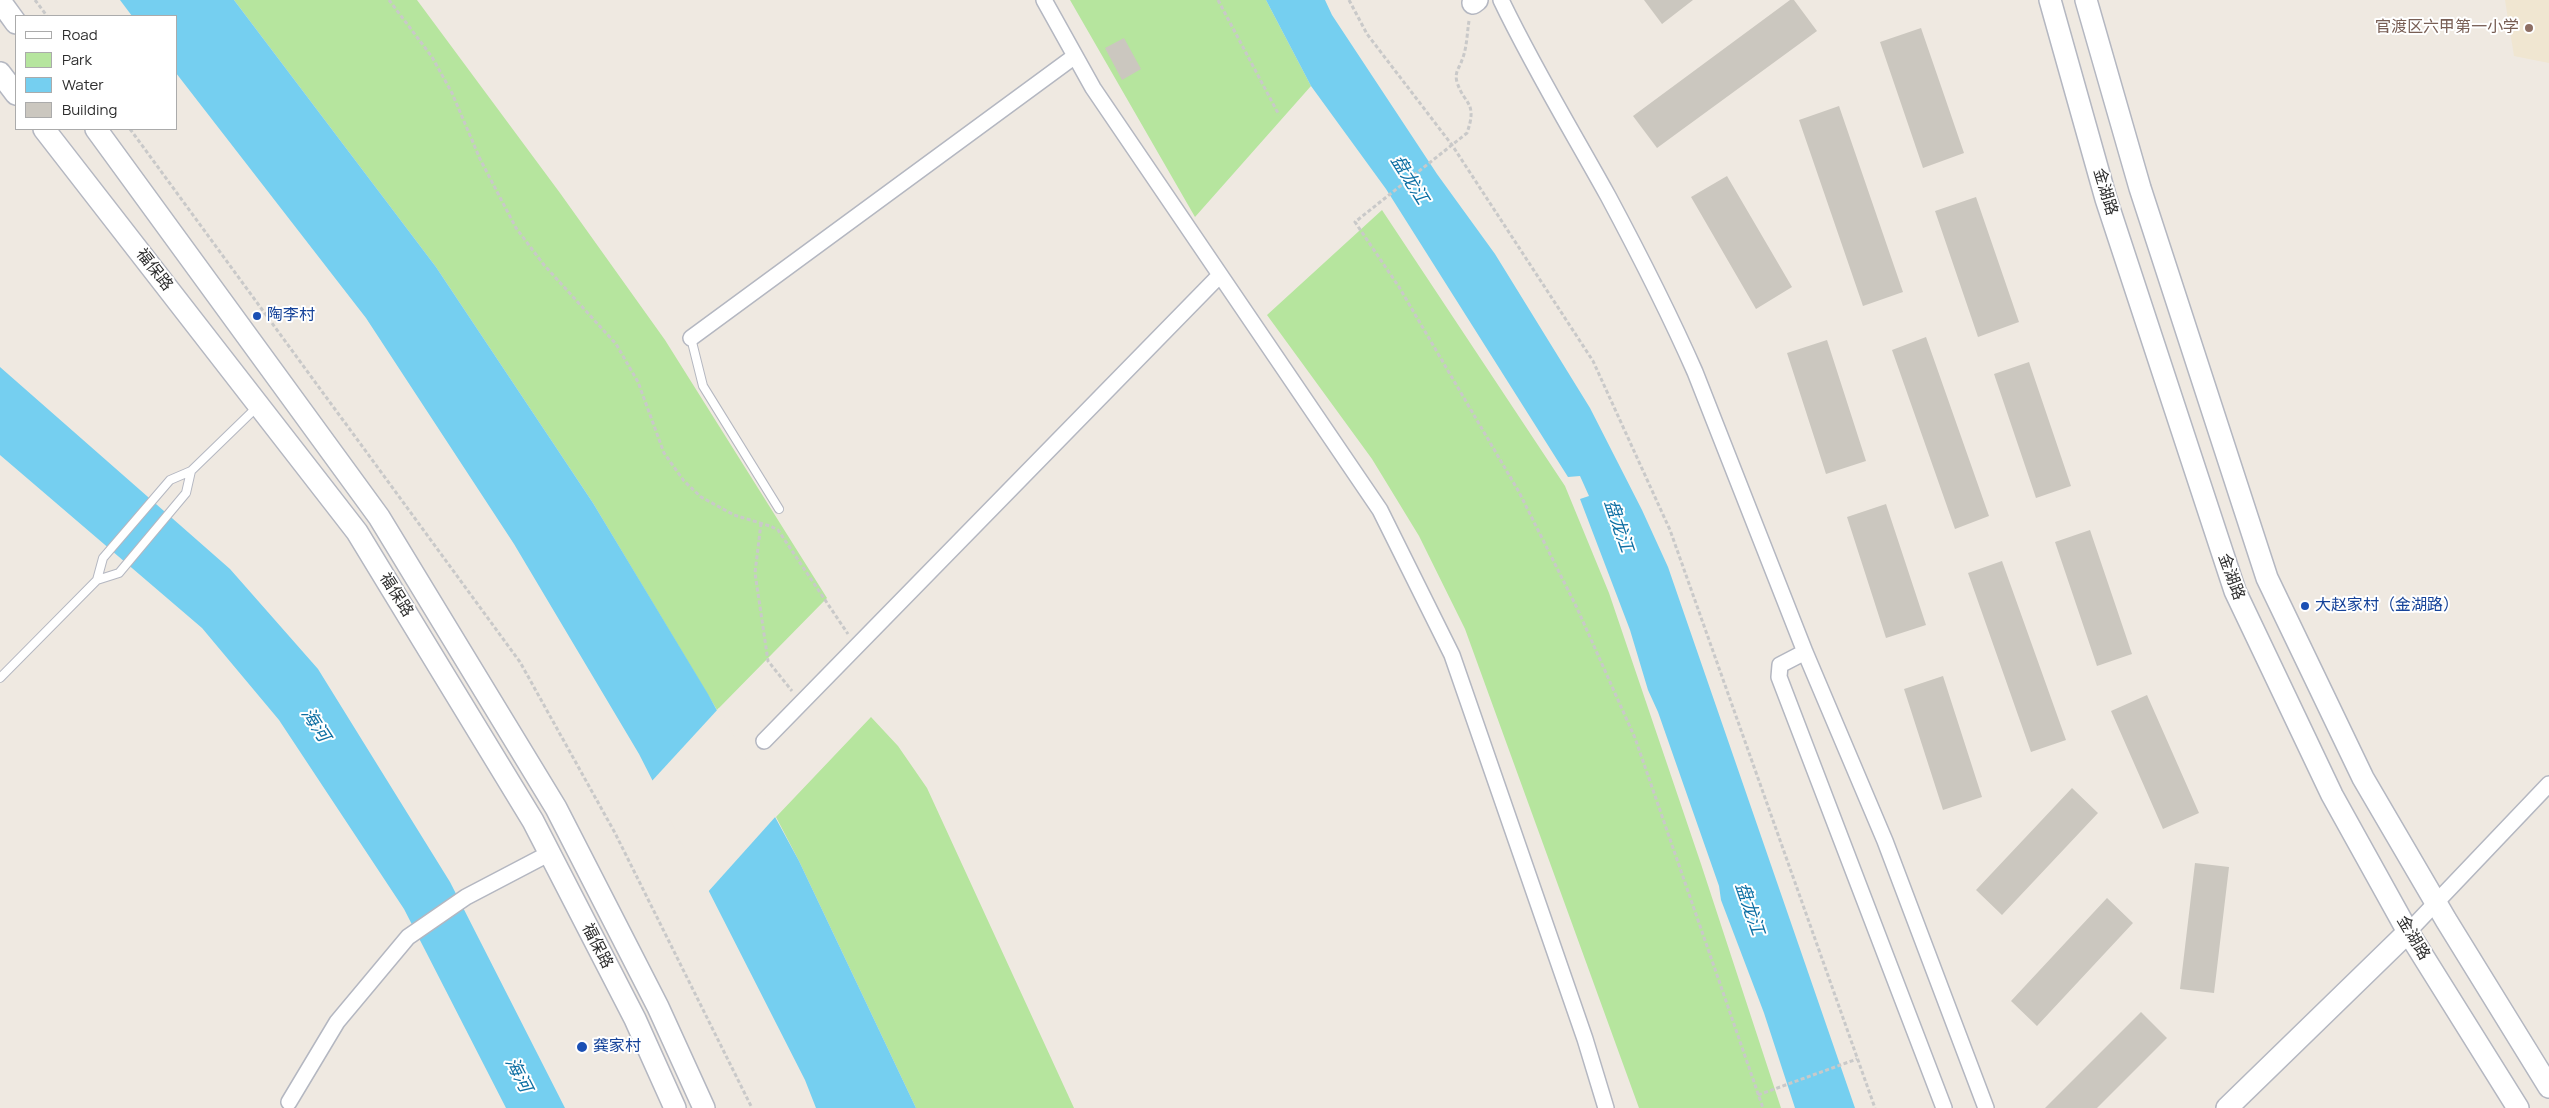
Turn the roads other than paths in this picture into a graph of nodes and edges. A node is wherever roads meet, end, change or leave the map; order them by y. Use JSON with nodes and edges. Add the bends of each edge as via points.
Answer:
{"nodes":[{"id":1,"x":1044,"y":0,"type":"edge"},
{"id":2,"x":1501,"y":0,"type":"edge"},
{"id":3,"x":2050,"y":0,"type":"edge"},
{"id":4,"x":2086,"y":0,"type":"edge"},
{"id":5,"x":0,"y":1,"type":"edge"},
{"id":6,"x":15,"y":22,"type":"edge"},
{"id":7,"x":1075,"y":56,"type":"junction"},
{"id":8,"x":0,"y":73,"type":"edge"},
{"id":9,"x":15,"y":93,"type":"edge"},
{"id":10,"x":45,"y":130,"type":"edge"},
{"id":11,"x":97,"y":130,"type":"edge"},
{"id":12,"x":1220,"y":275,"type":"junction"},
{"id":13,"x":691,"y":338,"type":"joint"},
{"id":14,"x":258,"y":404,"type":"junction"},
{"id":15,"x":191,"y":470,"type":"junction"},
{"id":16,"x":779,"y":509,"type":"dead end"},
{"id":17,"x":97,"y":580,"type":"junction"},
{"id":18,"x":1805,"y":652,"type":"junction"},
{"id":19,"x":0,"y":678,"type":"edge"},
{"id":20,"x":764,"y":742,"type":"dead end"},
{"id":21,"x":2549,"y":784,"type":"edge"},
{"id":22,"x":550,"y":853,"type":"junction"},
{"id":23,"x":2436,"y":902,"type":"junction"},
{"id":24,"x":2408,"y":932,"type":"junction"},
{"id":25,"x":2549,"y":1088,"type":"edge"},
{"id":26,"x":288,"y":1102,"type":"dead end"},
{"id":27,"x":675,"y":1108,"type":"edge"},
{"id":28,"x":704,"y":1108,"type":"edge"},
{"id":29,"x":1606,"y":1108,"type":"edge"},
{"id":30,"x":1944,"y":1108,"type":"edge"},
{"id":31,"x":1986,"y":1108,"type":"edge"},
{"id":32,"x":2227,"y":1108,"type":"edge"},
{"id":33,"x":2518,"y":1108,"type":"edge"}],
"edges":[{"from":1,"to":7,"type":"street"},
{"from":2,"to":18,"type":"street","via":[[1676,328]]},
{"from":3,"to":24,"type":"main road","name":"金湖路","via":[[2106,199],[2235,591],[2332,795]]},
{"from":4,"to":23,"type":"main road","name":"金湖路","via":[[2140,188],[2267,578],[2363,778]]},
{"from":5,"to":6,"type":"main road"},
{"from":7,"to":12,"type":"street","via":[[1093,88]]},
{"from":7,"to":13,"type":"street"},
{"from":8,"to":9,"type":"main road"},
{"from":10,"to":14,"type":"main road","name":"福保路"},
{"from":11,"to":28,"type":"main road","name":"福保路","via":[[384,526],[556,808],[658,1007]]},
{"from":12,"to":20,"type":"street"},
{"from":12,"to":29,"type":"street","via":[[1380,510],[1452,655]]},
{"from":13,"to":16,"type":"lane","via":[[703,386]]},
{"from":14,"to":15,"type":"lane"},
{"from":14,"to":22,"type":"main road","name":"福保路","via":[[357,532],[482,734]]},
{"from":15,"to":17,"type":"lane","via":[[170,480],[103,558]]},
{"from":15,"to":17,"type":"lane","via":[[186,493],[119,573]]},
{"from":17,"to":19,"type":"lane"},
{"from":18,"to":30,"type":"street","via":[[1780,665],[1779,677]]},
{"from":18,"to":31,"type":"street","via":[[1885,841]]},
{"from":21,"to":23,"type":"street"},
{"from":22,"to":26,"type":"street","via":[[466,897],[408,937],[337,1022]]},
{"from":22,"to":27,"type":"main road","name":"福保路","via":[[635,1019]]},
{"from":23,"to":24,"type":"street"},
{"from":23,"to":25,"type":"main road","name":"金湖路"},
{"from":24,"to":32,"type":"main road"},
{"from":24,"to":33,"type":"main road","name":"金湖路"}]}
